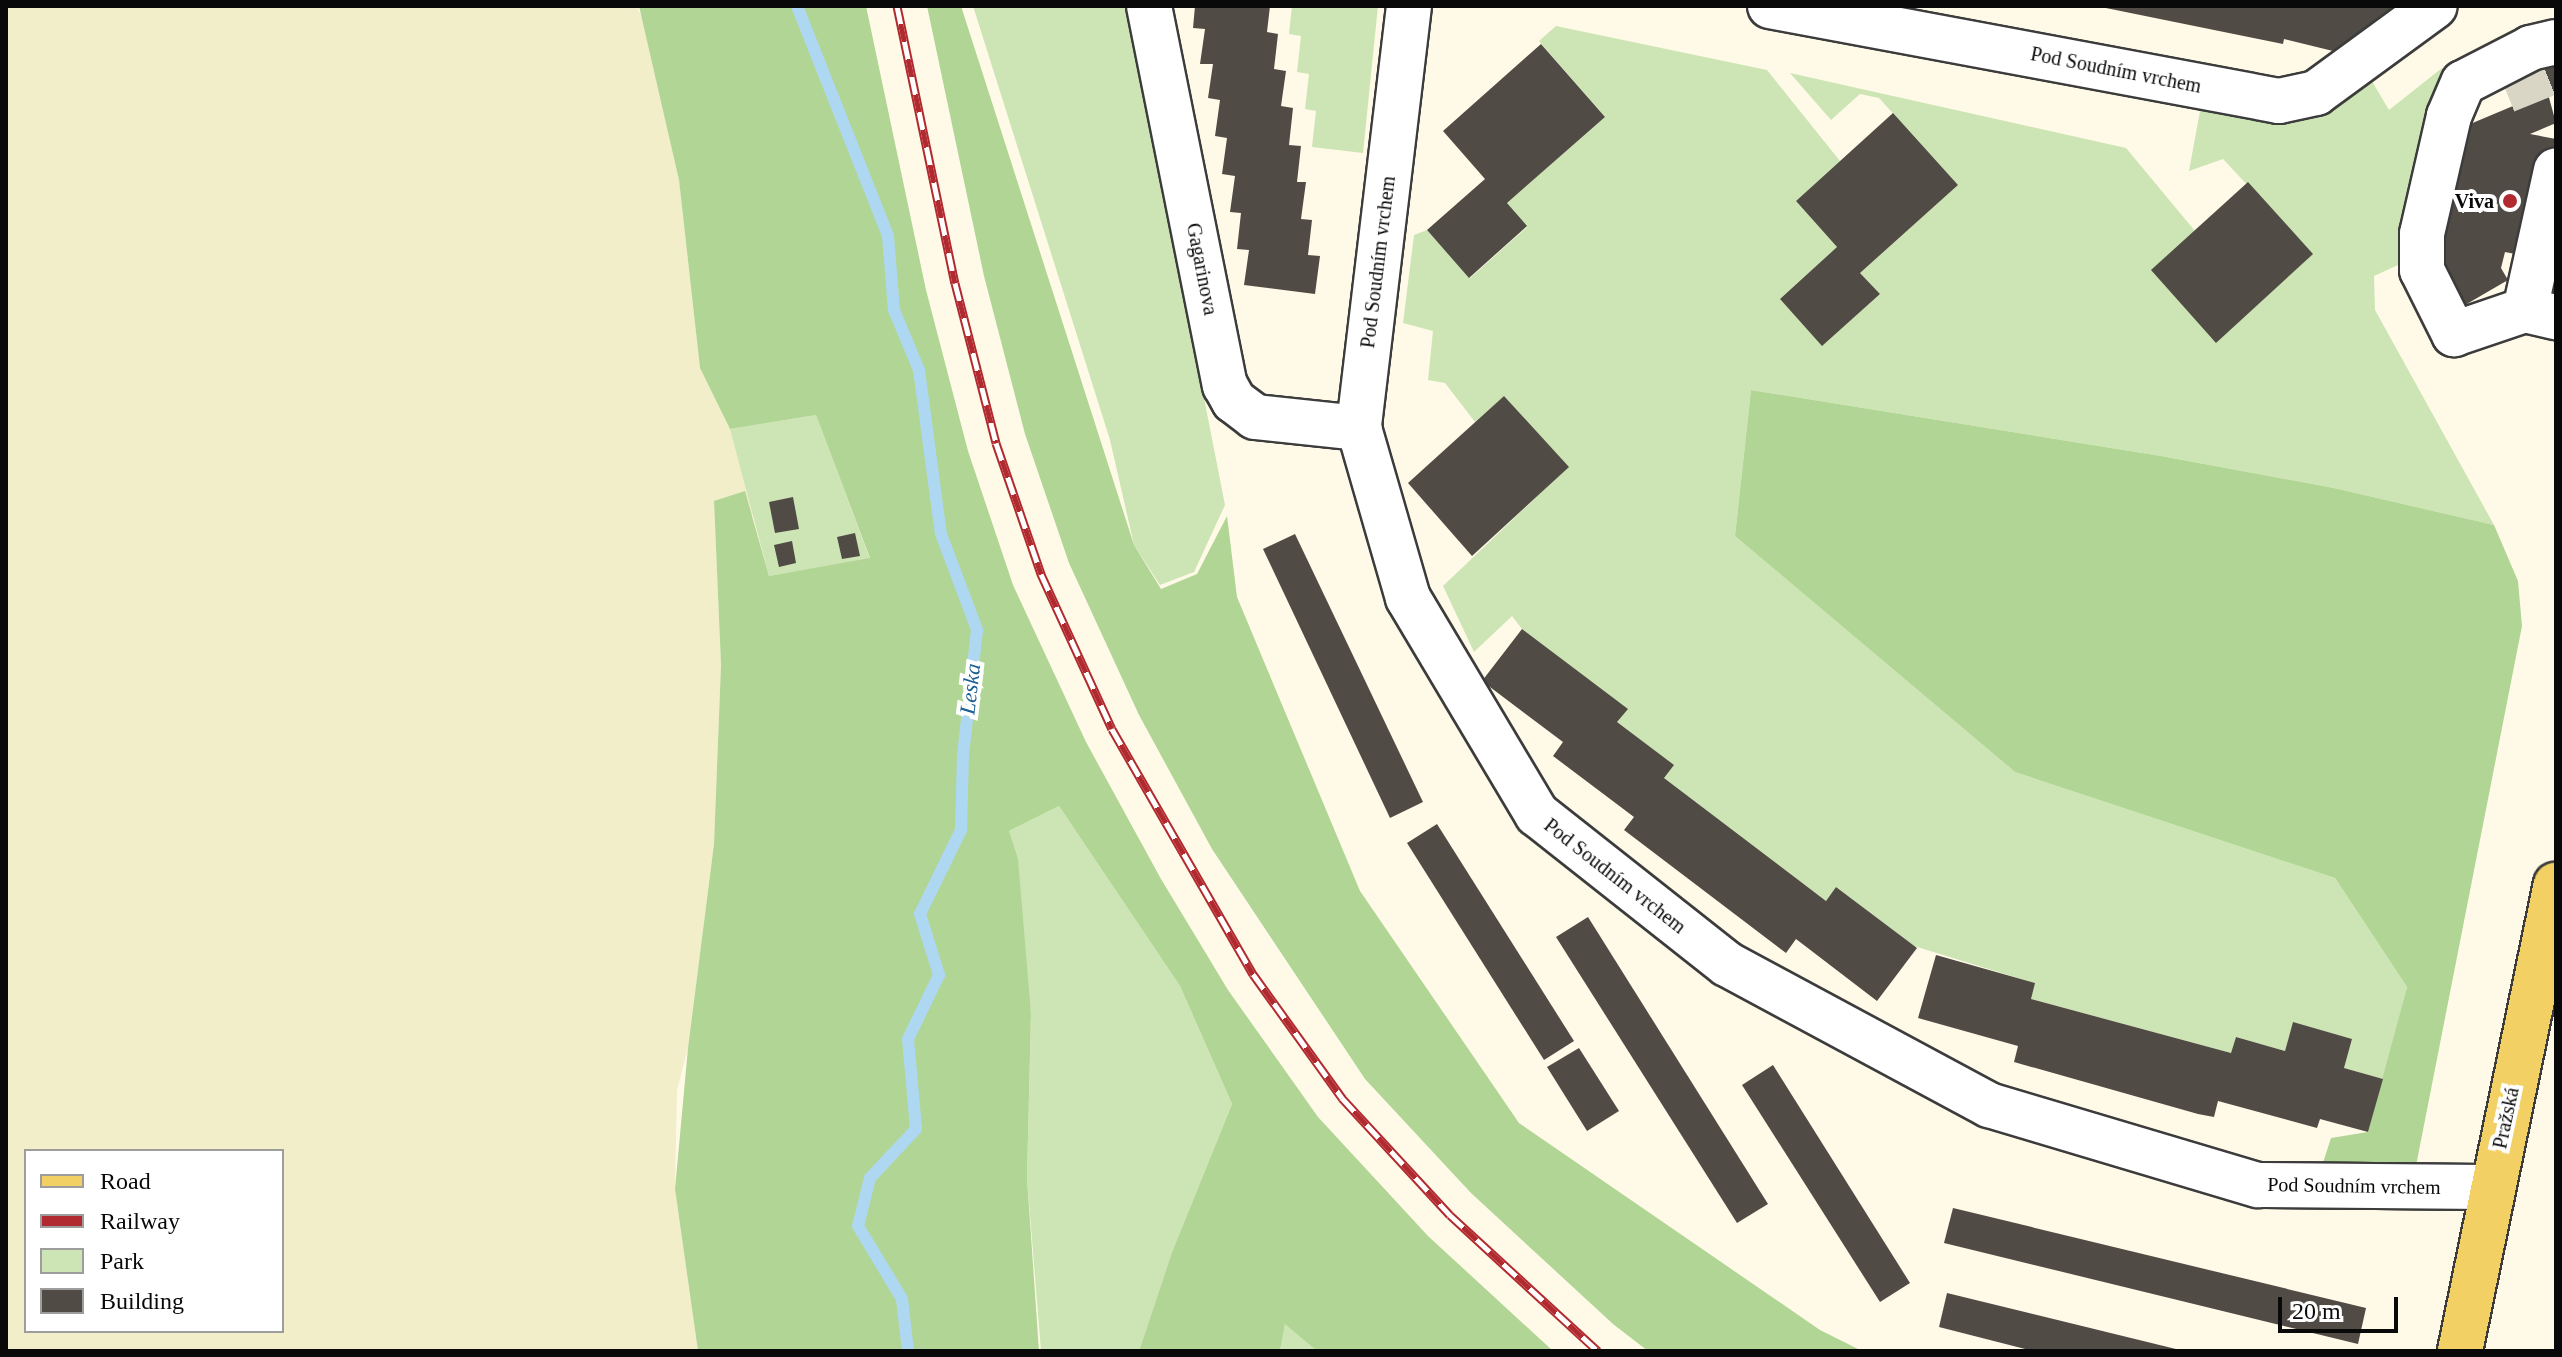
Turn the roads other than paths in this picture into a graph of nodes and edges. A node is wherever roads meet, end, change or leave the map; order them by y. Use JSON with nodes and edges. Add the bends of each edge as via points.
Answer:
{"nodes":[{"id":1,"x":1149,"y":6,"type":"edge"},
{"id":2,"x":1409,"y":6,"type":"edge"},
{"id":3,"x":1770,"y":6,"type":"edge"},
{"id":4,"x":2435,"y":6,"type":"edge"},
{"id":5,"x":2556,"y":42,"type":"edge"},
{"id":6,"x":2506,"y":91,"type":"tunnel mouth"},
{"id":7,"x":2449,"y":116,"type":"junction"},
{"id":8,"x":2556,"y":170,"type":"edge"},
{"id":9,"x":2541,"y":314,"type":"edge"},
{"id":10,"x":1359,"y":428,"type":"junction"},
{"id":11,"x":2556,"y":885,"type":"edge"},
{"id":12,"x":2491,"y":1187,"type":"junction"},
{"id":13,"x":2460,"y":1351,"type":"edge"}],
"edges":[{"from":1,"to":10,"type":"street","name":"Gagarinova","via":[[1229,393],[1255,417]]},
{"from":2,"to":10,"type":"street","name":"Pod Soudním vrchem"},
{"from":3,"to":4,"type":"street","name":"Pod Soudním vrchem","via":[[2279,101],[2316,93]]},
{"from":5,"to":7,"type":"street","via":[[2531,48],[2463,83]]},
{"from":6,"to":7,"type":"street"},
{"from":7,"to":9,"type":"street","via":[[2422,234],[2422,270],[2454,334]]},
{"from":8,"to":9,"type":"street"},
{"from":10,"to":12,"type":"street","name":"Pod Soudním vrchem","via":[[1408,598],[1537,814],[1727,964],[1989,1105],[2258,1185]]},
{"from":11,"to":12,"type":"main road","name":"Pražská"},
{"from":12,"to":13,"type":"main road","name":"Pražská"}]}
